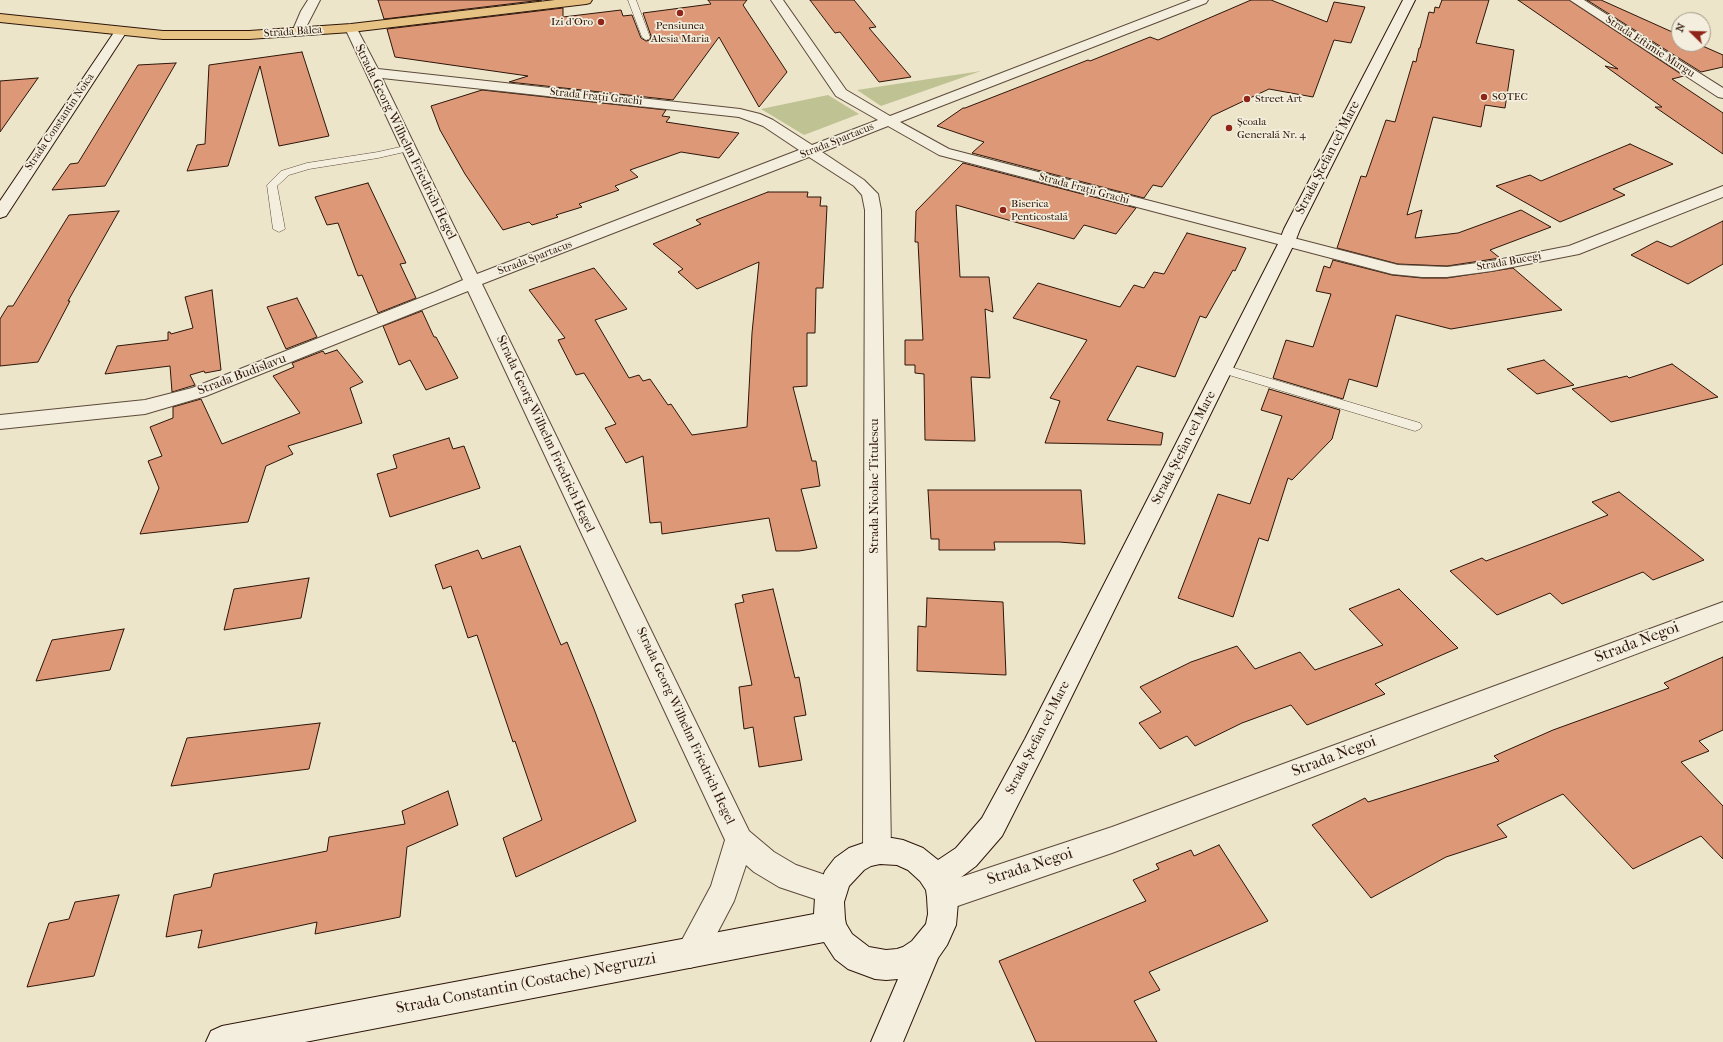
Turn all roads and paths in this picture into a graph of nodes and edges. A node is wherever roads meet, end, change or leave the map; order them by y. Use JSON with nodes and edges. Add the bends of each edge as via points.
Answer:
{"nodes":[{"id":1,"x":314,"y":0,"type":"edge"},
{"id":2,"x":586,"y":0,"type":"edge"},
{"id":3,"x":632,"y":0,"type":"edge"},
{"id":4,"x":777,"y":0,"type":"edge"},
{"id":5,"x":1202,"y":0,"type":"edge"},
{"id":6,"x":1409,"y":0,"type":"edge"},
{"id":7,"x":1576,"y":0,"type":"edge"},
{"id":8,"x":0,"y":18,"type":"edge"},
{"id":9,"x":351,"y":28,"type":"junction"},
{"id":10,"x":121,"y":31,"type":"junction"},
{"id":11,"x":298,"y":32,"type":"junction"},
{"id":12,"x":646,"y":37,"type":"dead end"},
{"id":13,"x":373,"y":73,"type":"junction"},
{"id":14,"x":1723,"y":94,"type":"edge"},
{"id":15,"x":888,"y":120,"type":"junction"},
{"id":16,"x":409,"y":148,"type":"junction"},
{"id":17,"x":810,"y":151,"type":"junction"},
{"id":18,"x":1723,"y":191,"type":"edge"},
{"id":19,"x":0,"y":213,"type":"edge"},
{"id":20,"x":279,"y":229,"type":"dead end"},
{"id":21,"x":1287,"y":242,"type":"junction"},
{"id":22,"x":472,"y":282,"type":"junction"},
{"id":23,"x":1224,"y":369,"type":"junction"},
{"id":24,"x":0,"y":422,"type":"edge"},
{"id":25,"x":1415,"y":426,"type":"dead end"},
{"id":26,"x":1723,"y":611,"type":"edge"},
{"id":27,"x":739,"y":840,"type":"junction"},
{"id":28,"x":878,"y":851,"type":"junction"},
{"id":29,"x":940,"y":888,"type":"junction"},
{"id":30,"x":830,"y":890,"type":"junction"},
{"id":31,"x":831,"y":926,"type":"junction"},
{"id":32,"x":926,"y":950,"type":"junction"},
{"id":33,"x":690,"y":953,"type":"junction"},
{"id":34,"x":222,"y":1042,"type":"edge"},
{"id":35,"x":887,"y":1042,"type":"edge"}],
"edges":[{"from":1,"to":11,"type":"street"},
{"from":2,"to":9,"type":"main road","name":"Strada Bâlea"},
{"from":3,"to":12,"type":"lane"},
{"from":4,"to":15,"type":"street","via":[[841,92]]},
{"from":5,"to":15,"type":"street","name":"Strada Spartacus"},
{"from":6,"to":21,"type":"street","name":"Strada Ștefan cel Mare"},
{"from":7,"to":14,"type":"street","name":"Strada Eftimie Murgu"},
{"from":8,"to":10,"type":"main road","name":"Strada Bâlea"},
{"from":9,"to":11,"type":"main road","name":"Strada Bâlea"},
{"from":9,"to":13,"type":"street","name":"Strada Georg Wilhelm Friedrich Hegel"},
{"from":10,"to":11,"type":"main road","name":"Strada Bâlea","via":[[202,36]]},
{"from":10,"to":19,"type":"street","name":"Strada Constantin Noica"},
{"from":13,"to":16,"type":"street","name":"Strada Georg Wilhelm Friedrich Hegel"},
{"from":13,"to":17,"type":"street","name":"Strada Frații Grachi","via":[[740,113],[768,123]]},
{"from":15,"to":17,"type":"street","name":"Strada Spartacus"},
{"from":15,"to":21,"type":"street","name":"Strada Frații Grachi","via":[[944,152]]},
{"from":16,"to":20,"type":"lane","via":[[370,157],[307,166],[285,173],[272,185]]},
{"from":16,"to":22,"type":"street","name":"Strada Georg Wilhelm Friedrich Hegel"},
{"from":17,"to":22,"type":"street","name":"Strada Spartacus"},
{"from":17,"to":28,"type":"street","name":"Strada Nicolae Titulescu","via":[[859,183],[870,194],[873,210]]},
{"from":18,"to":21,"type":"street","name":"Strada Bucegi","via":[[1573,250],[1447,272],[1398,270]]},
{"from":21,"to":23,"type":"street","name":"Strada Ștefan cel Mare"},
{"from":22,"to":24,"type":"street","name":"Strada Budislavu","via":[[199,392],[173,400],[145,407]]},
{"from":22,"to":27,"type":"street","name":"Strada Georg Wilhelm Friedrich Hegel"},
{"from":23,"to":25,"type":"lane"},
{"from":23,"to":29,"type":"street","name":"Strada Ștefan cel Mare","via":[[992,827]]},
{"from":26,"to":29,"type":"street","name":"Strada Negoi","via":[[1112,840],[982,883]]},
{"from":27,"to":30,"type":"street","name":"Strada Georg Wilhelm Friedrich Hegel","via":[[764,862],[789,877]]},
{"from":27,"to":33,"type":"street","name":"Strada Georg Wilhelm Friedrich Hegel","via":[[724,891]]},
{"from":28,"to":29,"type":"street","via":[[911,856],[925,866]]},
{"from":28,"to":30,"type":"street","via":[[848,864],[837,876]]},
{"from":29,"to":32,"type":"street","via":[[944,916],[938,934]]},
{"from":30,"to":31,"type":"street","via":[[828,908]]},
{"from":31,"to":32,"type":"street","via":[[840,943],[855,955],[872,963],[892,965],[910,960]]},
{"from":31,"to":33,"type":"street","name":"Strada Constantin (Costache) Negruzzi"},
{"from":32,"to":35,"type":"street"},
{"from":33,"to":34,"type":"street","name":"Strada Constantin (Costache) Negruzzi"}]}
